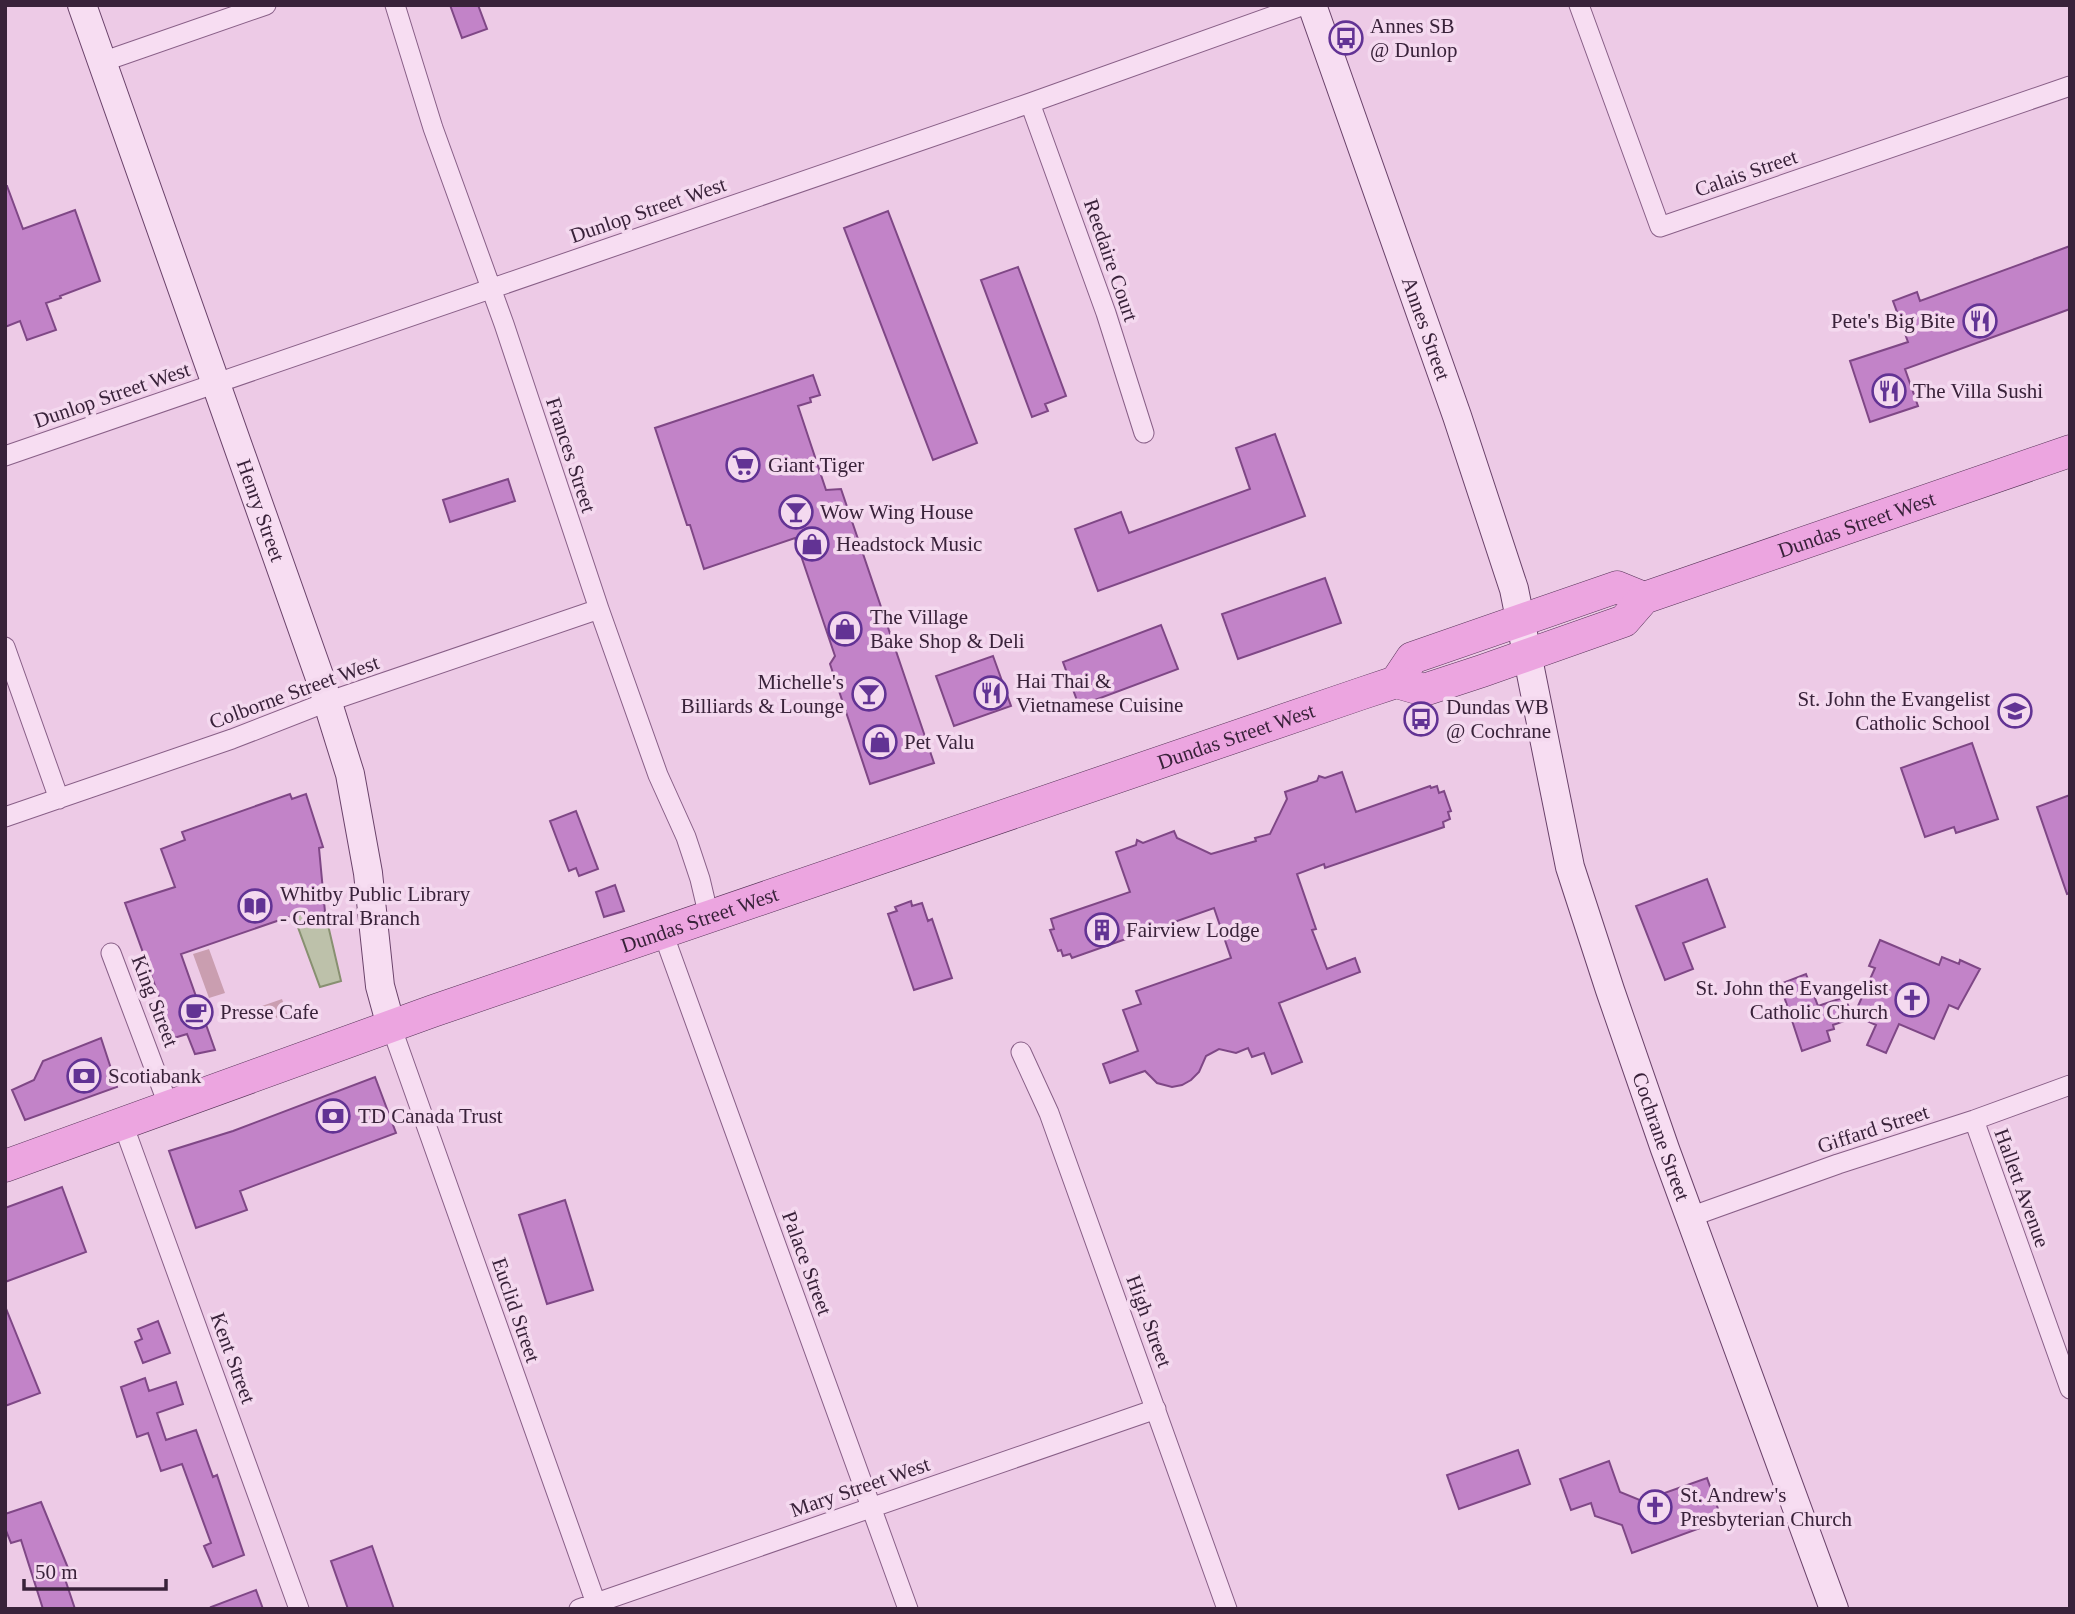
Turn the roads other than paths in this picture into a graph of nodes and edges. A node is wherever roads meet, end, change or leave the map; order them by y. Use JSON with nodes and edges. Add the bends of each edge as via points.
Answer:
{"nodes":[{"id":1,"x":82,"y":5,"type":"edge"},
{"id":2,"x":266,"y":5,"type":"edge"},
{"id":3,"x":395,"y":5,"type":"edge"},
{"id":4,"x":1304,"y":5,"type":"edge"},
{"id":5,"x":1312,"y":5,"type":"edge"},
{"id":6,"x":1579,"y":5,"type":"edge"},
{"id":7,"x":102,"y":62,"type":"junction"},
{"id":8,"x":2070,"y":86,"type":"edge"},
{"id":9,"x":1030,"y":103,"type":"junction"},
{"id":10,"x":490,"y":288,"type":"junction"},
{"id":11,"x":215,"y":384,"type":"junction"},
{"id":12,"x":1144,"y":433,"type":"dead end"},
{"id":13,"x":2070,"y":451,"type":"edge"},
{"id":14,"x":5,"y":456,"type":"edge"},
{"id":15,"x":1644,"y":598,"type":"junction"},
{"id":16,"x":599,"y":609,"type":"junction"},
{"id":17,"x":1521,"y":620,"type":"junction"},
{"id":18,"x":5,"y":647,"type":"edge"},
{"id":19,"x":1528,"y":654,"type":"junction"},
{"id":20,"x":1396,"y":682,"type":"junction"},
{"id":21,"x":327,"y":702,"type":"junction"},
{"id":22,"x":59,"y":799,"type":"junction"},
{"id":23,"x":5,"y":817,"type":"edge"},
{"id":24,"x":709,"y":917,"type":"junction"},
{"id":25,"x":663,"y":933,"type":"junction"},
{"id":26,"x":111,"y":953,"type":"dead end"},
{"id":27,"x":391,"y":1026,"type":"junction"},
{"id":28,"x":1021,"y":1052,"type":"dead end"},
{"id":29,"x":2070,"y":1085,"type":"edge"},
{"id":30,"x":169,"y":1107,"type":"junction"},
{"id":31,"x":1974,"y":1120,"type":"junction"},
{"id":32,"x":123,"y":1124,"type":"junction"},
{"id":33,"x":5,"y":1166,"type":"edge"},
{"id":34,"x":1690,"y":1217,"type":"junction"},
{"id":35,"x":2070,"y":1389,"type":"edge"},
{"id":36,"x":1156,"y":1409,"type":"junction"},
{"id":37,"x":872,"y":1508,"type":"junction"},
{"id":38,"x":591,"y":1607,"type":"edge"},
{"id":39,"x":299,"y":1609,"type":"edge"},
{"id":40,"x":908,"y":1609,"type":"edge"},
{"id":41,"x":1227,"y":1609,"type":"edge"},
{"id":42,"x":1834,"y":1609,"type":"edge"}],
"edges":[{"from":1,"to":7,"type":"main road","name":"Henry Street"},
{"from":2,"to":7,"type":"street"},
{"from":3,"to":10,"type":"street","name":"Frances Street"},
{"from":4,"to":9,"type":"street","name":"Dunlop Street West"},
{"from":5,"to":17,"type":"main road","name":"Annes Street","via":[[1457,416]]},
{"from":6,"to":8,"type":"street","name":"Calais Street","via":[[1660,227]]},
{"from":7,"to":11,"type":"main road","name":"Henry Street"},
{"from":9,"to":10,"type":"street","name":"Dunlop Street West"},
{"from":9,"to":12,"type":"street","name":"Reedaire Court"},
{"from":10,"to":11,"type":"street","name":"Dunlop Street West"},
{"from":10,"to":16,"type":"street","name":"Frances Street"},
{"from":11,"to":14,"type":"street","name":"Dunlop Street West"},
{"from":11,"to":21,"type":"main road","name":"Henry Street"},
{"from":13,"to":15,"type":"main road","name":"Dundas Street West"},
{"from":15,"to":17,"type":"main road","via":[[1617,587]]},
{"from":15,"to":19,"type":"main road","name":"Dundas Street West","via":[[1624,621]]},
{"from":16,"to":21,"type":"street","name":"Colborne Street West"},
{"from":16,"to":24,"type":"street","name":"Frances Street","via":[[658,775],[686,837]]},
{"from":17,"to":19,"type":"main road","name":"Annes Street"},
{"from":17,"to":20,"type":"main road","via":[[1412,658]]},
{"from":18,"to":22,"type":"street"},
{"from":19,"to":20,"type":"main road","name":"Dundas Street West","via":[[1424,690]]},
{"from":19,"to":34,"type":"main road","name":"Cochrane Street","via":[[1570,867]]},
{"from":20,"to":24,"type":"main road","name":"Dundas Street West"},
{"from":21,"to":22,"type":"street","name":"Colborne Street West"},
{"from":21,"to":27,"type":"main road","name":"Henry Street","via":[[350,774],[368,873],[380,986]]},
{"from":22,"to":23,"type":"street","name":"Colborne Street West"},
{"from":24,"to":25,"type":"main road","name":"Dundas Street West"},
{"from":25,"to":27,"type":"main road","name":"Dundas Street West"},
{"from":25,"to":37,"type":"street","name":"Palace Street"},
{"from":26,"to":30,"type":"street","name":"King Street"},
{"from":27,"to":30,"type":"main road","name":"Dundas Street West"},
{"from":27,"to":38,"type":"street","name":"Euclid Street"},
{"from":28,"to":36,"type":"street","name":"High Street","via":[[1049,1113]]},
{"from":29,"to":31,"type":"street","name":"Giffard Street"},
{"from":30,"to":32,"type":"main road","name":"Dundas Street West"},
{"from":31,"to":34,"type":"street","name":"Giffard Street"},
{"from":31,"to":35,"type":"street","name":"Hallett Avenue"},
{"from":32,"to":33,"type":"main road","name":"Dundas Street West"},
{"from":32,"to":39,"type":"street","name":"Kent Street"},
{"from":34,"to":42,"type":"main road","name":"Cochrane Street"},
{"from":36,"to":37,"type":"street","name":"Mary Street West"},
{"from":36,"to":41,"type":"street","name":"High Street"},
{"from":37,"to":38,"type":"street","name":"Mary Street West"},
{"from":37,"to":40,"type":"street","name":"Palace Street"}]}
